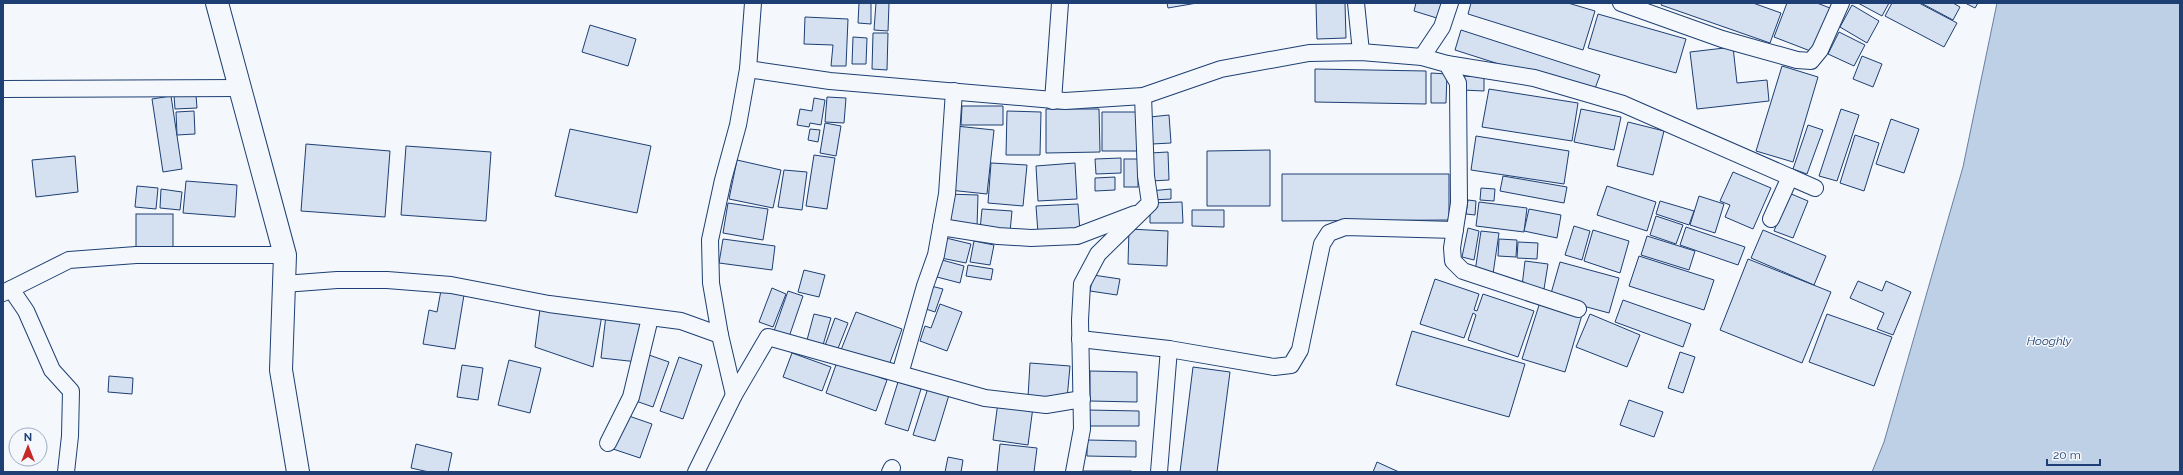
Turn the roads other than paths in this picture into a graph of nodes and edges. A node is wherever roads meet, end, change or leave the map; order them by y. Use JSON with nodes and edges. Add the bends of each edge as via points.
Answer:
{"nodes":[{"id":1,"x":217,"y":3,"type":"edge"},
{"id":2,"x":753,"y":3,"type":"edge"},
{"id":3,"x":1060,"y":3,"type":"edge"},
{"id":4,"x":1356,"y":3,"type":"edge"},
{"id":5,"x":1450,"y":3,"type":"edge"},
{"id":6,"x":1621,"y":3,"type":"edge"},
{"id":7,"x":1841,"y":3,"type":"edge"},
{"id":8,"x":1361,"y":52,"type":"junction"},
{"id":9,"x":1422,"y":57,"type":"junction"},
{"id":10,"x":1447,"y":64,"type":"junction"},
{"id":11,"x":748,"y":69,"type":"junction"},
{"id":12,"x":240,"y":88,"type":"junction"},
{"id":13,"x":3,"y":89,"type":"edge"},
{"id":14,"x":954,"y":91,"type":"junction"},
{"id":15,"x":1143,"y":96,"type":"junction"},
{"id":16,"x":1053,"y":101,"type":"junction"},
{"id":17,"x":1790,"y":177,"type":"junction"},
{"id":18,"x":1815,"y":188,"type":"dead end"},
{"id":19,"x":1141,"y":212,"type":"junction"},
{"id":20,"x":1771,"y":219,"type":"dead end"},
{"id":21,"x":941,"y":227,"type":"junction"},
{"id":22,"x":1455,"y":230,"type":"junction"},
{"id":23,"x":285,"y":255,"type":"junction"},
{"id":24,"x":284,"y":284,"type":"junction"},
{"id":25,"x":7,"y":291,"type":"edge"},
{"id":26,"x":1578,"y":309,"type":"dead end"},
{"id":27,"x":650,"y":318,"type":"junction"},
{"id":28,"x":720,"y":335,"type":"junction"},
{"id":29,"x":1080,"y":340,"type":"junction"},
{"id":30,"x":1169,"y":349,"type":"junction"},
{"id":31,"x":900,"y":374,"type":"junction"},
{"id":32,"x":734,"y":395,"type":"junction"},
{"id":33,"x":1082,"y":399,"type":"junction"},
{"id":34,"x":608,"y":443,"type":"dead end"},
{"id":35,"x":66,"y":472,"type":"edge"},
{"id":36,"x":298,"y":472,"type":"edge"},
{"id":37,"x":696,"y":472,"type":"edge"},
{"id":38,"x":1074,"y":472,"type":"edge"},
{"id":39,"x":1159,"y":472,"type":"edge"}],
"edges":[{"from":1,"to":12,"type":"street"},
{"from":2,"to":11,"type":"street"},
{"from":3,"to":16,"type":"street"},
{"from":4,"to":8,"type":"street"},
{"from":5,"to":9,"type":"street","via":[[1442,27]]},
{"from":6,"to":7,"type":"street","via":[[1722,39],[1797,60],[1811,60],[1820,50]]},
{"from":8,"to":9,"type":"street"},
{"from":8,"to":15,"type":"street","via":[[1309,53],[1259,61],[1221,69]]},
{"from":9,"to":10,"type":"street"},
{"from":10,"to":17,"type":"street","via":[[1534,78],[1623,104]]},
{"from":10,"to":22,"type":"street","via":[[1458,83],[1459,203]]},
{"from":11,"to":14,"type":"street","via":[[830,81]]},
{"from":11,"to":28,"type":"street","via":[[738,124],[710,240],[711,283]]},
{"from":12,"to":13,"type":"street"},
{"from":12,"to":23,"type":"street"},
{"from":14,"to":16,"type":"street"},
{"from":14,"to":21,"type":"street","via":[[947,194]]},
{"from":15,"to":16,"type":"street"},
{"from":15,"to":19,"type":"street","via":[[1146,176],[1150,203]]},
{"from":17,"to":18,"type":"street"},
{"from":17,"to":20,"type":"street"},
{"from":19,"to":21,"type":"street","via":[[1077,236],[1018,237]]},
{"from":19,"to":29,"type":"street","via":[[1098,254],[1082,284]]},
{"from":21,"to":31,"type":"street","via":[[936,255]]},
{"from":22,"to":26,"type":"street","via":[[1453,261],[1463,271]]},
{"from":22,"to":30,"type":"street","via":[[1345,227],[1329,233],[1322,244],[1300,350],[1290,365],[1274,367]]},
{"from":23,"to":24,"type":"street"},
{"from":23,"to":25,"type":"street","via":[[136,255],[69,260]]},
{"from":24,"to":27,"type":"street","via":[[387,280],[451,285],[549,304]]},
{"from":24,"to":36,"type":"street","via":[[281,370]]},
{"from":25,"to":35,"type":"street","via":[[26,311],[52,370],[71,391]]},
{"from":27,"to":28,"type":"street","via":[[681,321]]},
{"from":27,"to":34,"type":"street","via":[[631,397]]},
{"from":28,"to":32,"type":"street"},
{"from":29,"to":30,"type":"street"},
{"from":29,"to":33,"type":"street"},
{"from":30,"to":39,"type":"street"},
{"from":31,"to":32,"type":"street","via":[[768,337]]},
{"from":31,"to":33,"type":"street","via":[[985,398],[1046,405]]},
{"from":32,"to":37,"type":"street"},
{"from":33,"to":38,"type":"street","via":[[1082,429]]}]}
